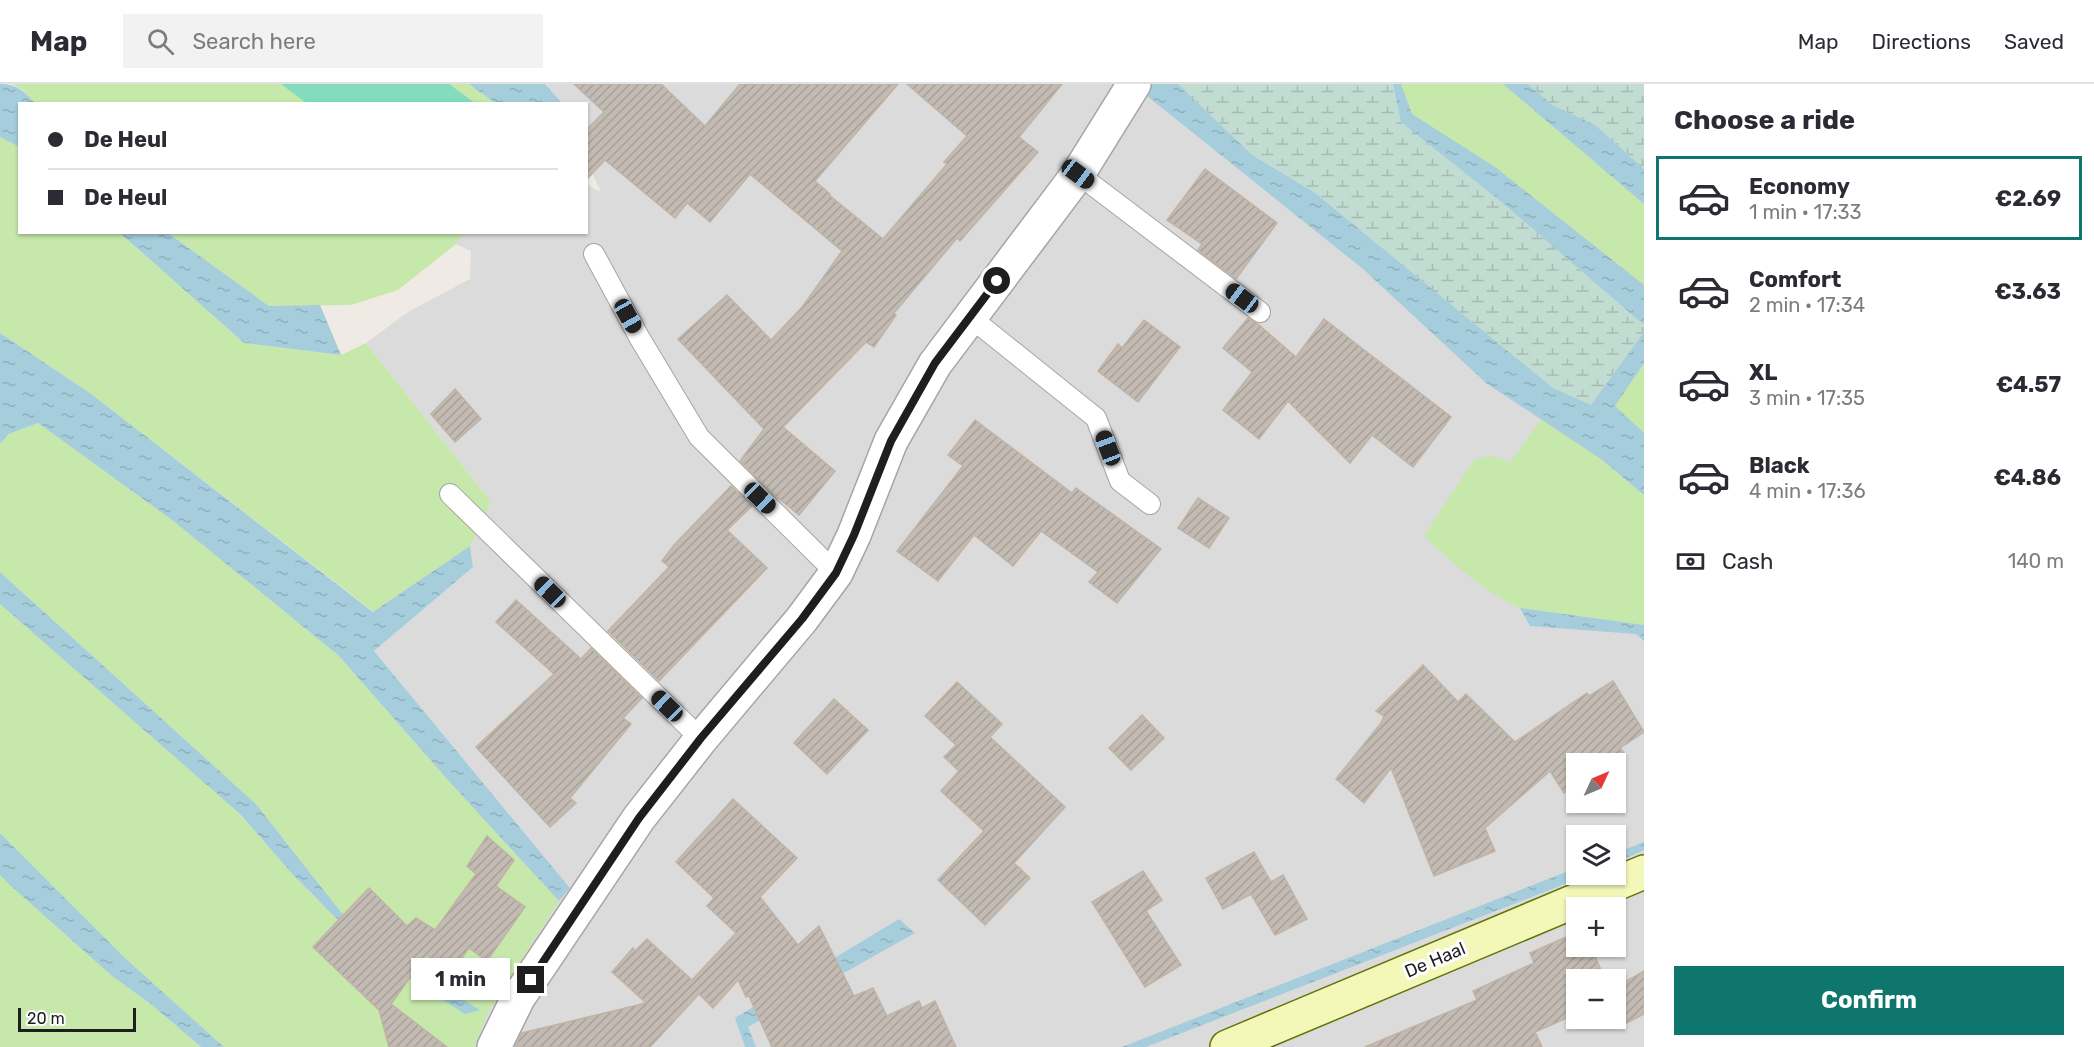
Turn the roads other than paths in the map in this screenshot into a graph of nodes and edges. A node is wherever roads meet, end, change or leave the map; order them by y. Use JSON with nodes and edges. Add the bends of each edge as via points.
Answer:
{"nodes":[{"id":1,"x":1134,"y":84,"type":"edge"},
{"id":2,"x":1078,"y":174,"type":"junction"},
{"id":3,"x":594,"y":254,"type":"dead end"},
{"id":4,"x":1260,"y":312,"type":"dead end"},
{"id":5,"x":970,"y":317,"type":"junction"},
{"id":6,"x":450,"y":494,"type":"dead end"},
{"id":7,"x":1150,"y":504,"type":"dead end"},
{"id":8,"x":836,"y":573,"type":"junction"},
{"id":9,"x":701,"y":738,"type":"junction"},
{"id":10,"x":1644,"y":872,"type":"edge"},
{"id":11,"x":494,"y":1047,"type":"edge"},
{"id":12,"x":1227,"y":1047,"type":"edge"}],
"edges":[{"from":1,"to":2,"type":"street"},
{"from":2,"to":4,"type":"lane"},
{"from":2,"to":5,"type":"street"},
{"from":3,"to":8,"type":"lane","via":[[699,437]]},
{"from":5,"to":7,"type":"lane","via":[[1096,418],[1120,481]]},
{"from":5,"to":8,"type":"street","via":[[935,363],[891,441]]},
{"from":6,"to":9,"type":"lane"},
{"from":8,"to":9,"type":"street"},
{"from":9,"to":11,"type":"street","via":[[639,818],[518,998]]},
{"from":10,"to":12,"type":"street","name":"De Haal"}]}
